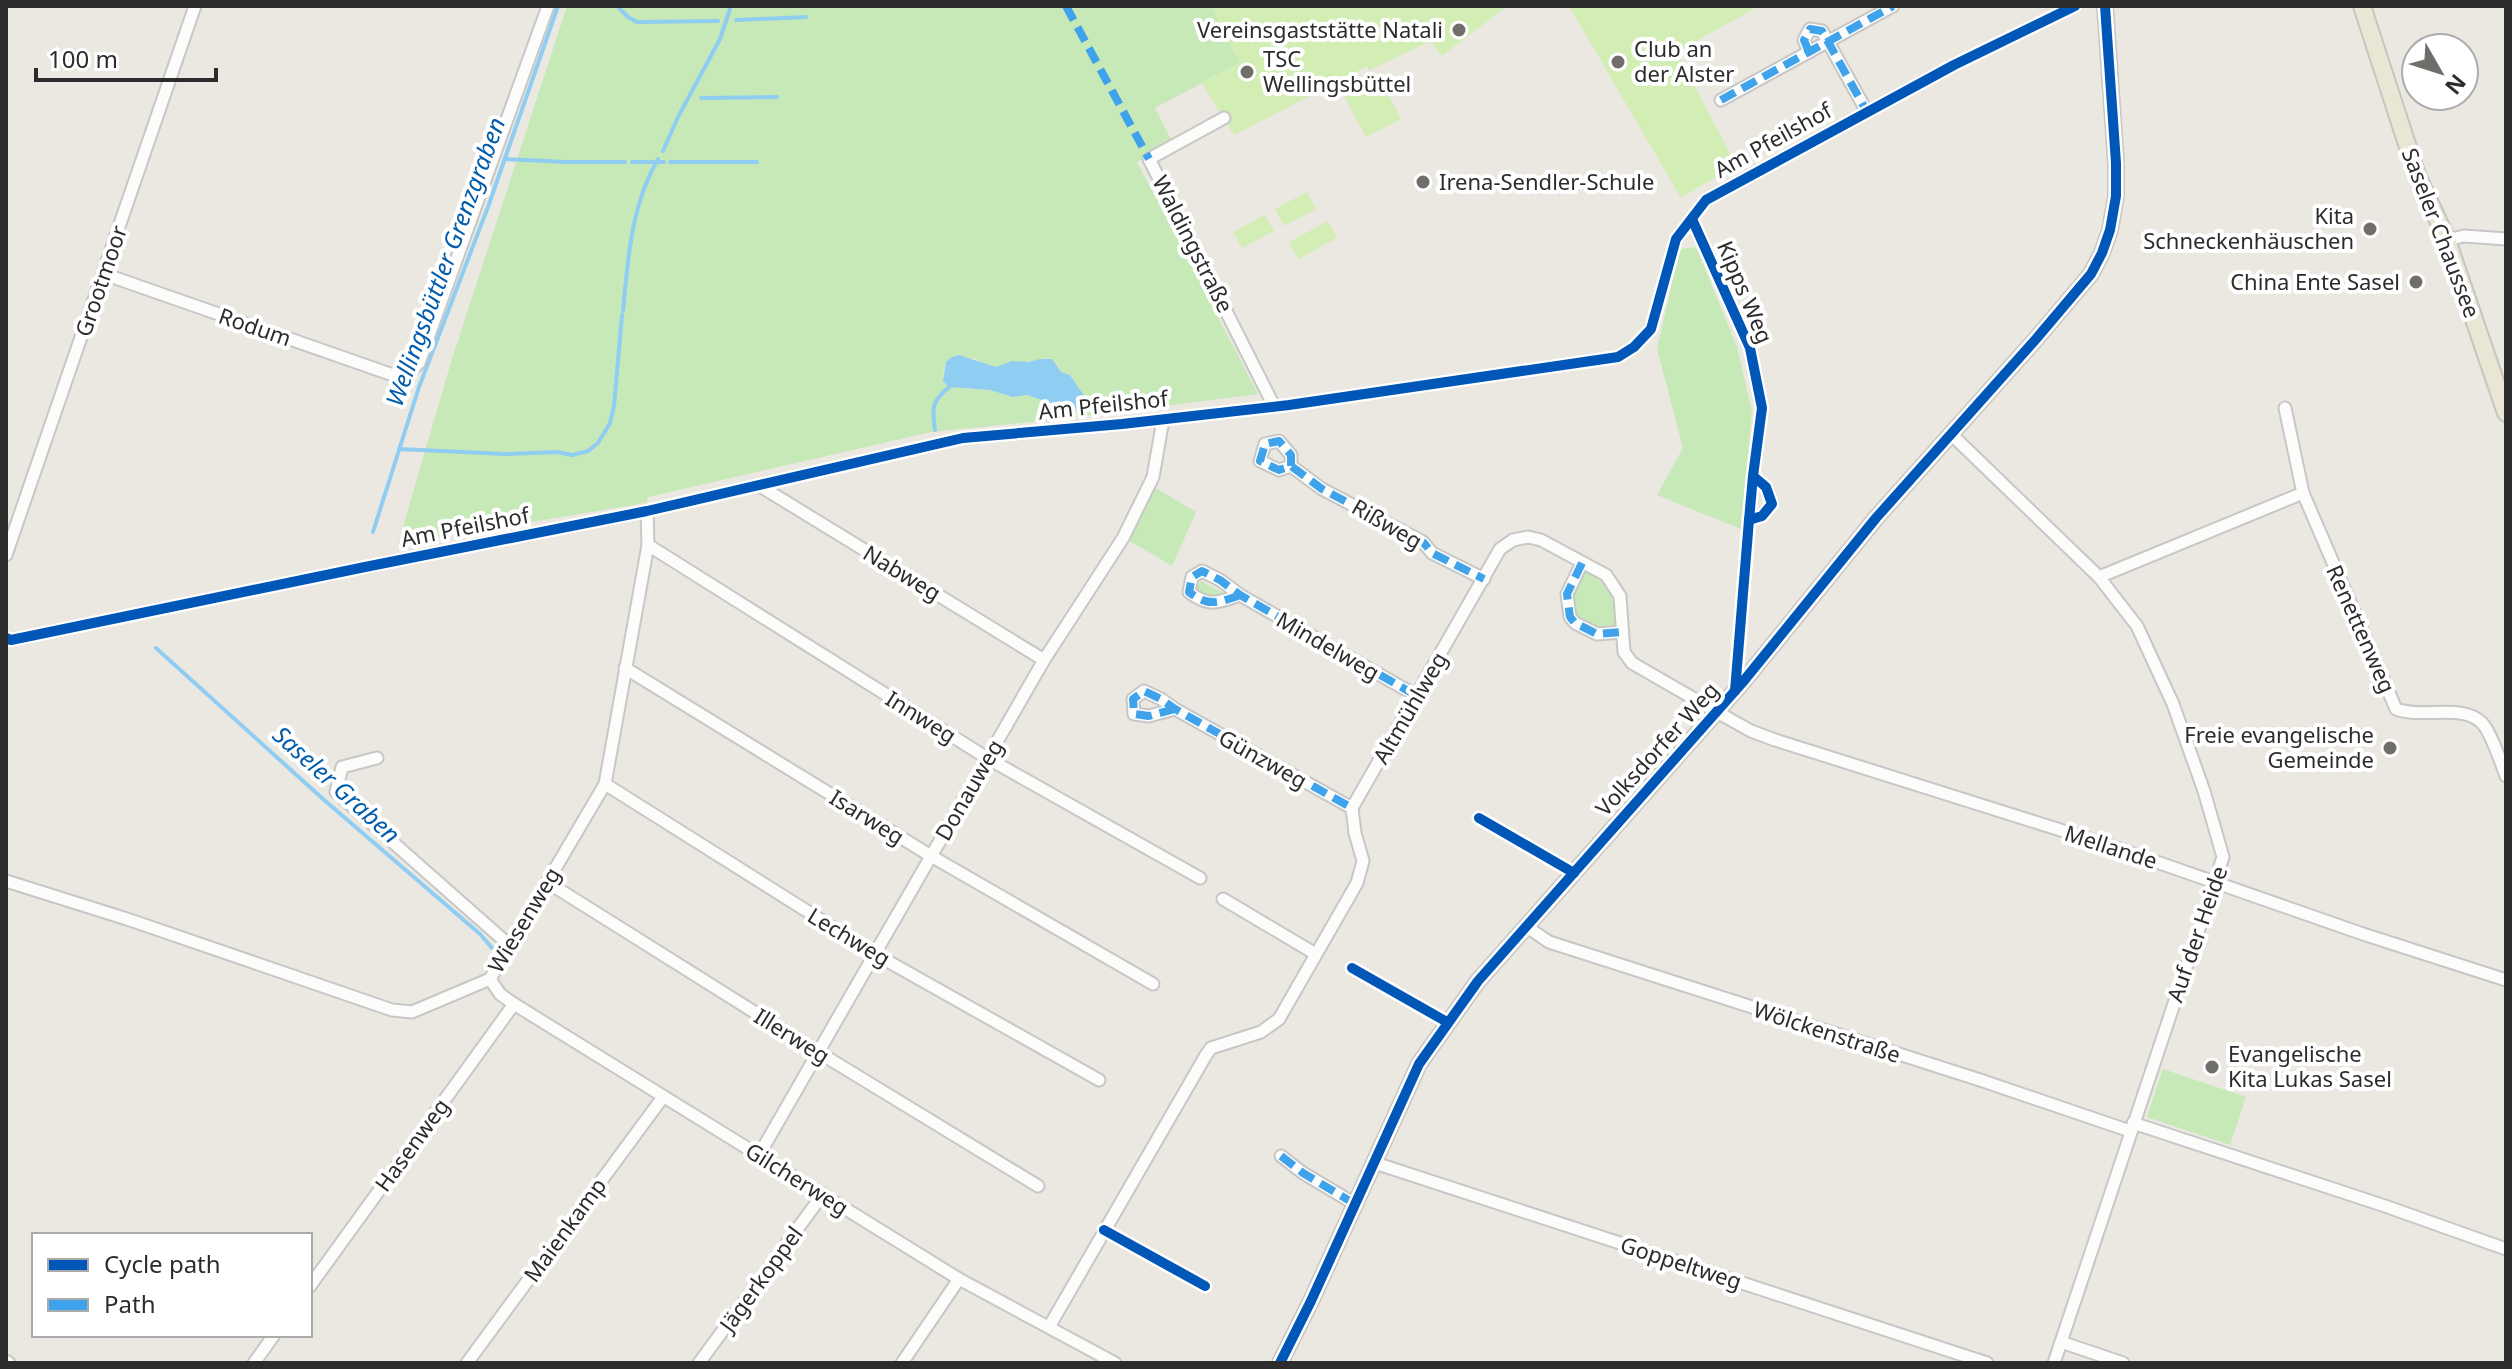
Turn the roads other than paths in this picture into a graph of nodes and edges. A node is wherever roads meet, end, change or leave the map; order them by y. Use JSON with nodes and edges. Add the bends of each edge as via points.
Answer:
{"nodes":[{"id":1,"x":195,"y":6,"type":"edge"},
{"id":2,"x":548,"y":6,"type":"edge"},
{"id":3,"x":1893,"y":6,"type":"edge"},
{"id":4,"x":2075,"y":6,"type":"edge"},
{"id":5,"x":2105,"y":6,"type":"edge"},
{"id":6,"x":2362,"y":6,"type":"edge"},
{"id":7,"x":1828,"y":41,"type":"junction"},
{"id":8,"x":1809,"y":52,"type":"junction"},
{"id":9,"x":1721,"y":100,"type":"dead end"},
{"id":10,"x":1867,"y":112,"type":"junction"},
{"id":11,"x":1224,"y":118,"type":"dead end"},
{"id":12,"x":1692,"y":219,"type":"junction"},
{"id":13,"x":2506,"y":239,"type":"edge"},
{"id":14,"x":2447,"y":240,"type":"junction"},
{"id":15,"x":104,"y":274,"type":"junction"},
{"id":16,"x":1274,"y":406,"type":"junction"},
{"id":17,"x":2285,"y":408,"type":"dead end"},
{"id":18,"x":2506,"y":413,"type":"edge"},
{"id":19,"x":1163,"y":420,"type":"junction"},
{"id":20,"x":1951,"y":434,"type":"junction"},
{"id":21,"x":1291,"y":466,"type":"dead end"},
{"id":22,"x":1753,"y":476,"type":"dead end"},
{"id":23,"x":760,"y":486,"type":"junction"},
{"id":24,"x":2303,"y":493,"type":"junction"},
{"id":25,"x":647,"y":511,"type":"junction"},
{"id":26,"x":648,"y":545,"type":"junction"},
{"id":27,"x":6,"y":555,"type":"edge"},
{"id":28,"x":1582,"y":563,"type":"junction"},
{"id":29,"x":2099,"y":577,"type":"junction"},
{"id":30,"x":1484,"y":579,"type":"junction"},
{"id":31,"x":1240,"y":595,"type":"dead end"},
{"id":32,"x":1622,"y":632,"type":"junction"},
{"id":33,"x":6,"y":638,"type":"edge"},
{"id":34,"x":1044,"y":660,"type":"junction"},
{"id":35,"x":625,"y":668,"type":"junction"},
{"id":36,"x":1417,"y":696,"type":"junction"},
{"id":37,"x":1175,"y":709,"type":"dead end"},
{"id":38,"x":1717,"y":712,"type":"junction"},
{"id":39,"x":377,"y":758,"type":"dead end"},
{"id":40,"x":987,"y":758,"type":"junction"},
{"id":41,"x":2506,"y":776,"type":"edge"},
{"id":42,"x":605,"y":784,"type":"junction"},
{"id":43,"x":1352,"y":808,"type":"junction"},
{"id":44,"x":931,"y":856,"type":"junction"},
{"id":45,"x":1200,"y":878,"type":"dead end"},
{"id":46,"x":6,"y":881,"type":"edge"},
{"id":47,"x":2213,"y":881,"type":"junction"},
{"id":48,"x":547,"y":882,"type":"junction"},
{"id":49,"x":1223,"y":899,"type":"dead end"},
{"id":50,"x":1527,"y":927,"type":"junction"},
{"id":51,"x":509,"y":945,"type":"junction"},
{"id":52,"x":1314,"y":953,"type":"junction"},
{"id":53,"x":875,"y":954,"type":"junction"},
{"id":54,"x":490,"y":979,"type":"junction"},
{"id":55,"x":2506,"y":980,"type":"edge"},
{"id":56,"x":1153,"y":984,"type":"dead end"},
{"id":57,"x":514,"y":1004,"type":"junction"},
{"id":58,"x":818,"y":1052,"type":"junction"},
{"id":59,"x":1099,"y":1080,"type":"dead end"},
{"id":60,"x":663,"y":1097,"type":"junction"},
{"id":61,"x":2132,"y":1127,"type":"junction"},
{"id":62,"x":759,"y":1155,"type":"junction"},
{"id":63,"x":1281,"y":1156,"type":"dead end"},
{"id":64,"x":1375,"y":1163,"type":"junction"},
{"id":65,"x":1038,"y":1186,"type":"dead end"},
{"id":66,"x":823,"y":1194,"type":"junction"},
{"id":67,"x":1355,"y":1204,"type":"junction"},
{"id":68,"x":2506,"y":1249,"type":"edge"},
{"id":69,"x":959,"y":1279,"type":"junction"},
{"id":70,"x":312,"y":1283,"type":"edge"},
{"id":71,"x":1049,"y":1327,"type":"junction"},
{"id":72,"x":273,"y":1337,"type":"edge"},
{"id":73,"x":2061,"y":1342,"type":"junction"},
{"id":74,"x":254,"y":1363,"type":"edge"},
{"id":75,"x":467,"y":1363,"type":"edge"},
{"id":76,"x":699,"y":1363,"type":"edge"},
{"id":77,"x":902,"y":1363,"type":"edge"},
{"id":78,"x":1115,"y":1363,"type":"edge"},
{"id":79,"x":1280,"y":1363,"type":"edge"},
{"id":80,"x":1987,"y":1363,"type":"edge"},
{"id":81,"x":2054,"y":1363,"type":"edge"},
{"id":82,"x":2123,"y":1363,"type":"edge"}],
"edges":[{"from":1,"to":15,"type":"street","name":"Grootmoor"},
{"from":2,"to":15,"type":"street","name":"Rodum","via":[[425,349],[407,374],[390,374]]},
{"from":3,"to":7,"type":"street"},
{"from":4,"to":10,"type":"street","name":"Am Pfeilshof"},
{"from":5,"to":20,"type":"street","name":"Volksdorfer Weg","via":[[2117,179],[2102,253],[2078,290]]},
{"from":6,"to":14,"type":"main road","name":"Saseler Chaussee","via":[[2417,175]]},
{"from":7,"to":8,"type":"street"},
{"from":7,"to":8,"type":"street","via":[[1822,31],[1810,29],[1804,40]]},
{"from":7,"to":10,"type":"street","name":"Am Pfeilshof"},
{"from":8,"to":9,"type":"street"},
{"from":10,"to":12,"type":"street","name":"Am Pfeilshof","via":[[1706,200]]},
{"from":11,"to":16,"type":"street","name":"Waldingstraße","via":[[1149,159]]},
{"from":12,"to":16,"type":"street","name":"Am Pfeilshof","via":[[1676,239],[1651,329],[1618,357]]},
{"from":12,"to":22,"type":"street","name":"Kipps Weg","via":[[1750,348],[1762,408]]},
{"from":13,"to":14,"type":"street"},
{"from":14,"to":18,"type":"main road","name":"Saseler Chaussee"},
{"from":15,"to":27,"type":"street","name":"Grootmoor"},
{"from":16,"to":19,"type":"street","name":"Am Pfeilshof"},
{"from":17,"to":24,"type":"street","name":"Renettenweg"},
{"from":19,"to":23,"type":"street","name":"Am Pfeilshof","via":[[963,438]]},
{"from":19,"to":34,"type":"street","name":"Donauweg","via":[[1153,477],[1123,538]]},
{"from":20,"to":29,"type":"street","name":"Auf der Heide"},
{"from":20,"to":38,"type":"street","name":"Volksdorfer Weg"},
{"from":21,"to":30,"type":"street","name":"Rißweg","via":[[1322,489]]},
{"from":23,"to":25,"type":"street","name":"Am Pfeilshof"},
{"from":23,"to":34,"type":"street","name":"Nabweg"},
{"from":24,"to":29,"type":"street"},
{"from":24,"to":41,"type":"street","name":"Renettenweg","via":[[2396,709],[2411,714],[2463,712],[2484,724]]},
{"from":25,"to":26,"type":"street","name":"Wiesenweg"},
{"from":25,"to":33,"type":"street","name":"Am Pfeilshof"},
{"from":26,"to":35,"type":"street","name":"Wiesenweg"},
{"from":26,"to":40,"type":"street","name":"Innweg"},
{"from":28,"to":30,"type":"street","name":"Altmühlweg","via":[[1528,537],[1500,549]]},
{"from":28,"to":32,"type":"street","name":"Altmühlweg","via":[[1606,575],[1620,596]]},
{"from":28,"to":32,"type":"street","via":[[1567,594],[1570,617],[1597,634]]},
{"from":29,"to":47,"type":"street","name":"Auf der Heide","via":[[2137,626],[2173,704],[2223,857]]},
{"from":30,"to":36,"type":"street","name":"Altmühlweg"},
{"from":31,"to":36,"type":"street","name":"Mindelweg"},
{"from":32,"to":38,"type":"street","name":"Altmühlweg","via":[[1624,652],[1632,663]]},
{"from":34,"to":40,"type":"street","name":"Donauweg"},
{"from":35,"to":42,"type":"street","name":"Wiesenweg"},
{"from":35,"to":44,"type":"street","name":"Isarweg"},
{"from":36,"to":43,"type":"street","name":"Altmühlweg"},
{"from":37,"to":43,"type":"street","name":"Günzweg"},
{"from":38,"to":47,"type":"street","name":"Mellande","via":[[1775,740]]},
{"from":38,"to":50,"type":"street","name":"Volksdorfer Weg"},
{"from":39,"to":51,"type":"street","via":[[342,767],[336,792]]},
{"from":40,"to":44,"type":"street","name":"Donauweg"},
{"from":40,"to":45,"type":"street","name":"Innweg"},
{"from":42,"to":48,"type":"street","name":"Wiesenweg"},
{"from":42,"to":53,"type":"street","name":"Lechweg"},
{"from":43,"to":52,"type":"street","via":[[1363,861],[1357,883]]},
{"from":44,"to":53,"type":"street","name":"Donauweg"},
{"from":44,"to":56,"type":"street","name":"Isarweg"},
{"from":46,"to":54,"type":"street","name":"Wiesenweg","via":[[392,1010],[412,1012]]},
{"from":47,"to":55,"type":"street","name":"Mellande"},
{"from":47,"to":61,"type":"street","name":"Auf der Heide"},
{"from":48,"to":51,"type":"street","name":"Wiesenweg"},
{"from":48,"to":58,"type":"street","name":"Illerweg"},
{"from":49,"to":52,"type":"street"},
{"from":50,"to":61,"type":"street","name":"Wölckenstraße","via":[[1549,942]]},
{"from":50,"to":64,"type":"street","name":"Volksdorfer Weg","via":[[1478,981],[1419,1064]]},
{"from":51,"to":54,"type":"street","name":"Wiesenweg"},
{"from":52,"to":71,"type":"street","via":[[1279,1019],[1261,1032],[1211,1048],[1200,1063]]},
{"from":53,"to":58,"type":"street","name":"Donauweg"},
{"from":53,"to":59,"type":"street","name":"Lechweg"},
{"from":54,"to":57,"type":"street","name":"Gilcherweg"},
{"from":57,"to":60,"type":"street","name":"Gilcherweg"},
{"from":57,"to":70,"type":"street","name":"Hasenweg"},
{"from":58,"to":62,"type":"street","name":"Donauweg"},
{"from":58,"to":65,"type":"street","name":"Illerweg"},
{"from":60,"to":62,"type":"street","name":"Gilcherweg"},
{"from":60,"to":75,"type":"street","name":"Maienkamp"},
{"from":61,"to":68,"type":"street","name":"Wölckenstraße"},
{"from":61,"to":73,"type":"street","name":"Auf der Heide"},
{"from":62,"to":66,"type":"street","name":"Gilcherweg"},
{"from":63,"to":67,"type":"street"},
{"from":64,"to":67,"type":"street","name":"Volksdorfer Weg"},
{"from":64,"to":80,"type":"street","name":"Goppeltweg"},
{"from":66,"to":69,"type":"street","name":"Gilcherweg"},
{"from":66,"to":76,"type":"street","name":"Jägerkoppel"},
{"from":67,"to":79,"type":"street","name":"Volksdorfer Weg"},
{"from":69,"to":71,"type":"street","name":"Gilcherweg"},
{"from":69,"to":77,"type":"street"},
{"from":71,"to":78,"type":"street","name":"Gilcherweg"},
{"from":72,"to":74,"type":"street"},
{"from":73,"to":81,"type":"street","name":"Auf der Heide"},
{"from":73,"to":82,"type":"street"}]}
